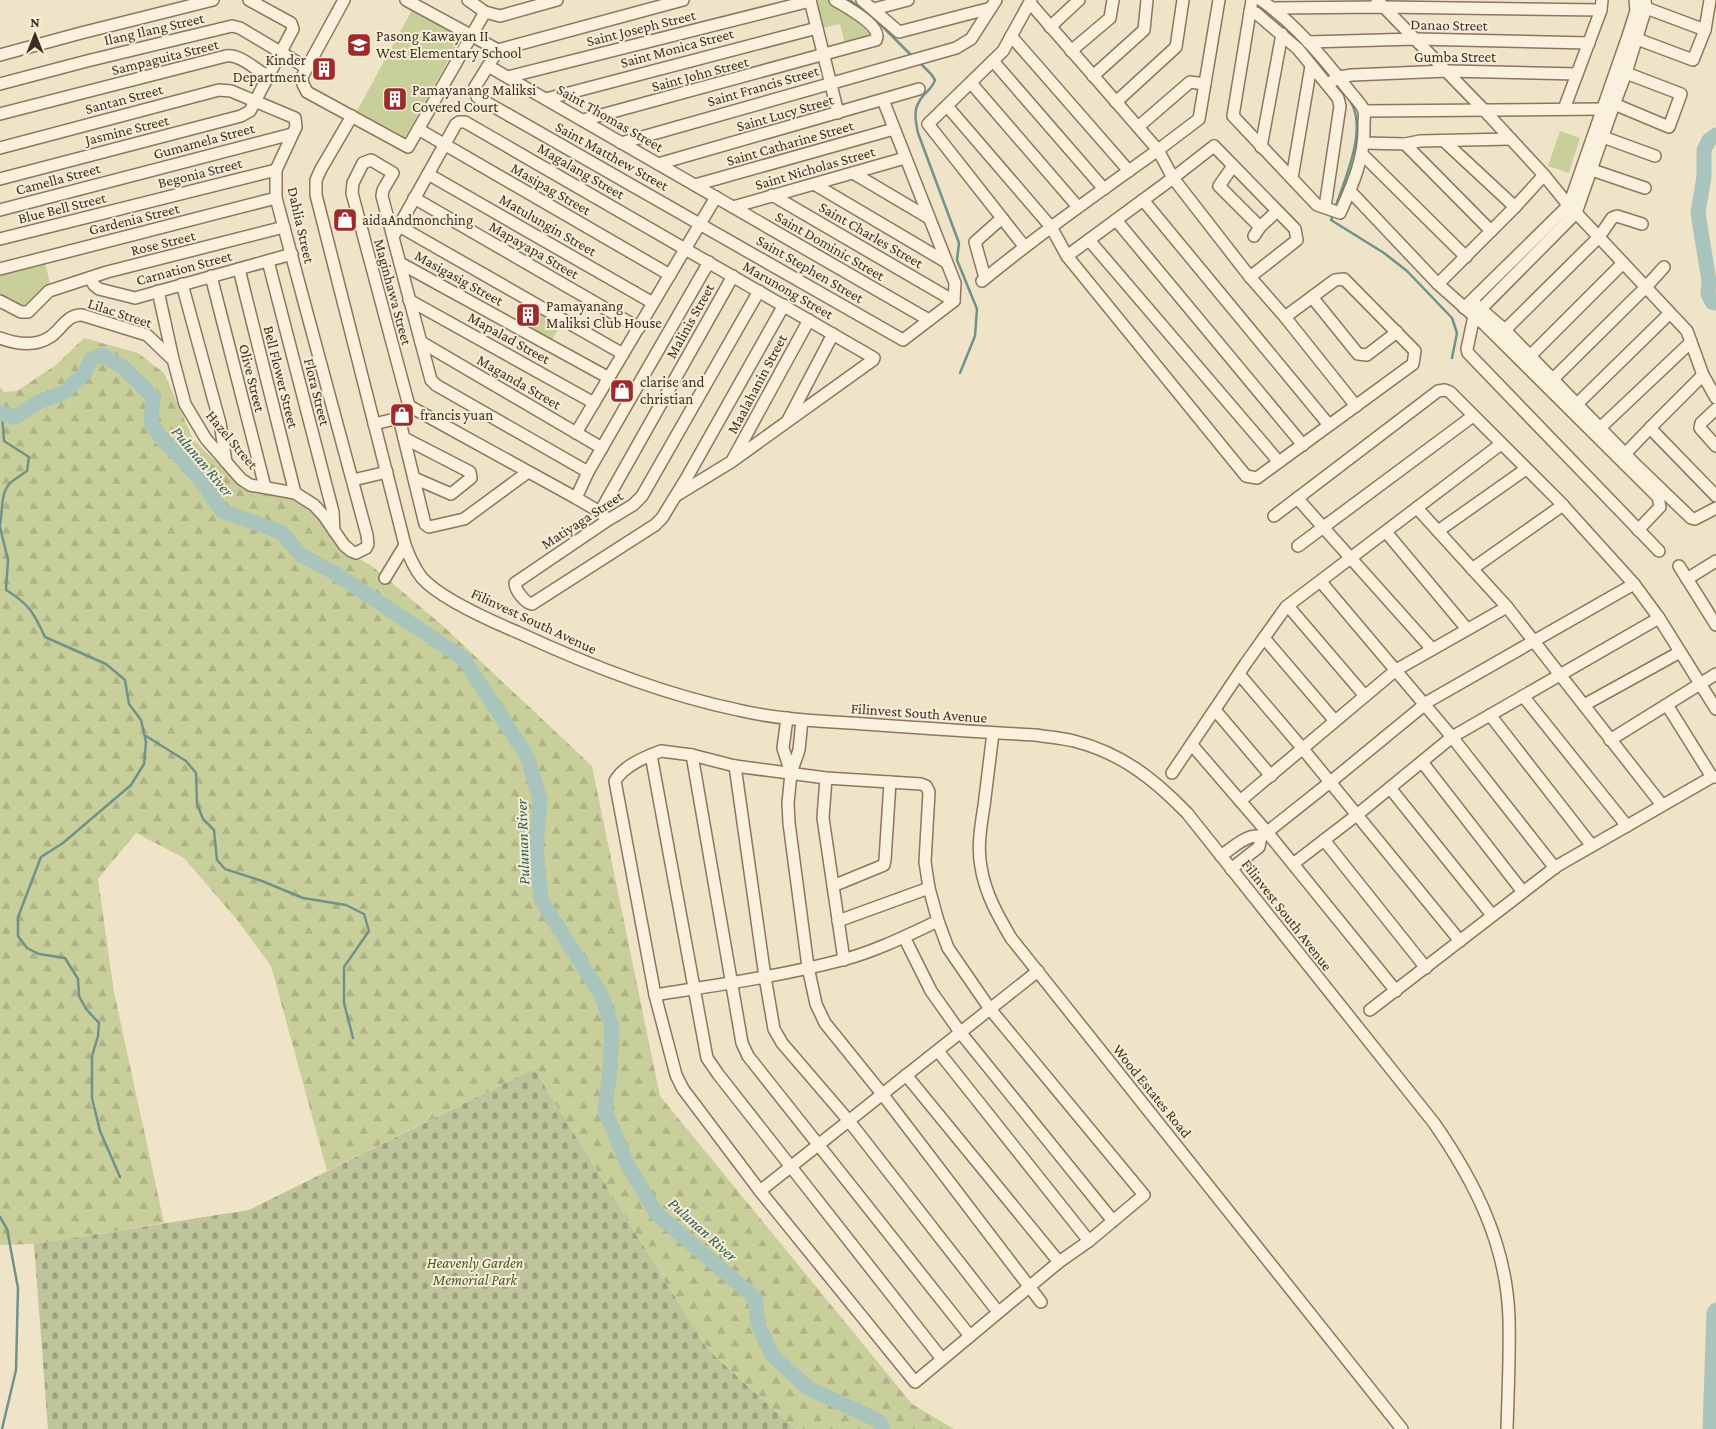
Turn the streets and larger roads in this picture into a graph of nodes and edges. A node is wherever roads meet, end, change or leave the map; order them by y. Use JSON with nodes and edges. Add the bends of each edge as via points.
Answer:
{"nodes":[{"id":1,"x":213,"y":0,"type":"edge"},
{"id":2,"x":249,"y":0,"type":"edge"},
{"id":3,"x":344,"y":0,"type":"edge"},
{"id":4,"x":468,"y":0,"type":"edge"},
{"id":5,"x":521,"y":0,"type":"edge"},
{"id":6,"x":557,"y":0,"type":"edge"},
{"id":7,"x":683,"y":0,"type":"edge"},
{"id":8,"x":810,"y":0,"type":"edge"},
{"id":9,"x":835,"y":0,"type":"edge"},
{"id":10,"x":862,"y":0,"type":"edge"},
{"id":11,"x":908,"y":0,"type":"edge"},
{"id":12,"x":1080,"y":0,"type":"edge"},
{"id":13,"x":1113,"y":0,"type":"edge"},
{"id":14,"x":1147,"y":0,"type":"edge"},
{"id":15,"x":1183,"y":0,"type":"edge"},
{"id":16,"x":1219,"y":0,"type":"edge"},
{"id":17,"x":1261,"y":0,"type":"edge"},
{"id":18,"x":1635,"y":0,"type":"edge"},
{"id":19,"x":1710,"y":0,"type":"edge"},
{"id":20,"x":413,"y":2,"type":"edge"},
{"id":21,"x":1030,"y":2,"type":"edge"},
{"id":22,"x":1381,"y":3,"type":"edge"},
{"id":23,"x":993,"y":4,"type":"edge"},
{"id":24,"x":1646,"y":4,"type":"edge"},
{"id":25,"x":1251,"y":5,"type":"edge"},
{"id":26,"x":1601,"y":5,"type":"edge"},
{"id":27,"x":532,"y":6,"type":"junction"},
{"id":28,"x":1272,"y":8,"type":"junction"},
{"id":29,"x":874,"y":9,"type":"junction"},
{"id":30,"x":485,"y":12,"type":"junction"},
{"id":31,"x":1050,"y":27,"type":"junction"},
{"id":32,"x":817,"y":28,"type":"junction"},
{"id":33,"x":1705,"y":30,"type":"junction"},
{"id":34,"x":1282,"y":34,"type":"junction"},
{"id":35,"x":471,"y":36,"type":"junction"},
{"id":36,"x":1011,"y":36,"type":"junction"},
{"id":37,"x":1416,"y":39,"type":"junction"},
{"id":38,"x":1637,"y":39,"type":"junction"},
{"id":39,"x":1308,"y":42,"type":"junction"},
{"id":40,"x":1589,"y":43,"type":"junction"},
{"id":41,"x":498,"y":50,"type":"junction"},
{"id":42,"x":1071,"y":51,"type":"junction"},
{"id":43,"x":282,"y":52,"type":"junction"},
{"id":44,"x":0,"y":55,"type":"edge"},
{"id":45,"x":824,"y":56,"type":"junction"},
{"id":46,"x":993,"y":61,"type":"junction"},
{"id":47,"x":488,"y":66,"type":"junction"},
{"id":48,"x":1311,"y":66,"type":"junction"},
{"id":49,"x":307,"y":68,"type":"junction"},
{"id":50,"x":1447,"y":71,"type":"junction"},
{"id":51,"x":1626,"y":73,"type":"junction"},
{"id":52,"x":1577,"y":74,"type":"junction"},
{"id":53,"x":267,"y":76,"type":"junction"},
{"id":54,"x":1093,"y":76,"type":"junction"},
{"id":55,"x":508,"y":77,"type":"junction"},
{"id":56,"x":1333,"y":80,"type":"junction"},
{"id":57,"x":970,"y":82,"type":"junction"},
{"id":58,"x":830,"y":83,"type":"junction"},
{"id":59,"x":0,"y":84,"type":"edge"},
{"id":60,"x":1205,"y":84,"type":"junction"},
{"id":61,"x":919,"y":89,"type":"dead end"},
{"id":62,"x":546,"y":99,"type":"junction"},
{"id":63,"x":882,"y":100,"type":"junction"},
{"id":64,"x":256,"y":101,"type":"junction"},
{"id":65,"x":1116,"y":102,"type":"junction"},
{"id":66,"x":1614,"y":104,"type":"junction"},
{"id":67,"x":947,"y":106,"type":"junction"},
{"id":68,"x":1564,"y":109,"type":"junction"},
{"id":69,"x":1602,"y":109,"type":"junction"},
{"id":70,"x":1484,"y":110,"type":"junction"},
{"id":71,"x":1364,"y":111,"type":"junction"},
{"id":72,"x":838,"y":113,"type":"junction"},
{"id":73,"x":0,"y":114,"type":"edge"},
{"id":74,"x":352,"y":116,"type":"junction"},
{"id":75,"x":583,"y":120,"type":"junction"},
{"id":76,"x":1138,"y":128,"type":"junction"},
{"id":77,"x":418,"y":129,"type":"junction"},
{"id":78,"x":894,"y":129,"type":"junction"},
{"id":79,"x":292,"y":134,"type":"junction"},
{"id":80,"x":1603,"y":137,"type":"junction"},
{"id":81,"x":1511,"y":139,"type":"junction"},
{"id":82,"x":1444,"y":141,"type":"junction"},
{"id":83,"x":621,"y":142,"type":"junction"},
{"id":84,"x":444,"y":144,"type":"junction"},
{"id":85,"x":1405,"y":144,"type":"junction"},
{"id":86,"x":1261,"y":147,"type":"junction"},
{"id":87,"x":0,"y":148,"type":"edge"},
{"id":88,"x":1363,"y":149,"type":"junction"},
{"id":89,"x":1158,"y":150,"type":"junction"},
{"id":90,"x":1655,"y":156,"type":"dead end"},
{"id":91,"x":905,"y":158,"type":"junction"},
{"id":92,"x":658,"y":164,"type":"junction"},
{"id":93,"x":1233,"y":166,"type":"junction"},
{"id":94,"x":276,"y":170,"type":"junction"},
{"id":95,"x":1129,"y":170,"type":"junction"},
{"id":96,"x":1592,"y":170,"type":"junction"},
{"id":97,"x":853,"y":173,"type":"junction"},
{"id":98,"x":428,"y":174,"type":"junction"},
{"id":99,"x":1544,"y":175,"type":"junction"},
{"id":100,"x":124,"y":178,"type":"joint"},
{"id":101,"x":1173,"y":178,"type":"junction"},
{"id":102,"x":1292,"y":178,"type":"junction"},
{"id":103,"x":0,"y":179,"type":"edge"},
{"id":104,"x":814,"y":184,"type":"junction"},
{"id":105,"x":695,"y":185,"type":"junction"},
{"id":106,"x":1645,"y":188,"type":"dead end"},
{"id":107,"x":1104,"y":189,"type":"junction"},
{"id":108,"x":1350,"y":191,"type":"junction"},
{"id":109,"x":772,"y":196,"type":"junction"},
{"id":110,"x":716,"y":197,"type":"junction"},
{"id":111,"x":276,"y":198,"type":"junction"},
{"id":112,"x":414,"y":198,"type":"junction"},
{"id":113,"x":1143,"y":200,"type":"junction"},
{"id":114,"x":131,"y":206,"type":"joint"},
{"id":115,"x":733,"y":207,"type":"junction"},
{"id":116,"x":1078,"y":207,"type":"junction"},
{"id":117,"x":1515,"y":208,"type":"junction"},
{"id":118,"x":1573,"y":209,"type":"junction"},
{"id":119,"x":0,"y":210,"type":"edge"},
{"id":120,"x":1331,"y":210,"type":"junction"},
{"id":121,"x":1278,"y":211,"type":"junction"},
{"id":122,"x":929,"y":218,"type":"junction"},
{"id":123,"x":1002,"y":218,"type":"junction"},
{"id":124,"x":1116,"y":220,"type":"junction"},
{"id":125,"x":701,"y":223,"type":"junction"},
{"id":126,"x":1642,"y":224,"type":"dead end"},
{"id":127,"x":284,"y":227,"type":"junction"},
{"id":128,"x":1051,"y":227,"type":"junction"},
{"id":129,"x":396,"y":231,"type":"junction"},
{"id":130,"x":1491,"y":231,"type":"junction"},
{"id":131,"x":1599,"y":237,"type":"junction"},
{"id":132,"x":0,"y":239,"type":"edge"},
{"id":133,"x":1089,"y":240,"type":"junction"},
{"id":134,"x":1024,"y":246,"type":"junction"},
{"id":135,"x":686,"y":249,"type":"junction"},
{"id":136,"x":292,"y":254,"type":"junction"},
{"id":137,"x":1067,"y":256,"type":"junction"},
{"id":138,"x":1466,"y":257,"type":"junction"},
{"id":139,"x":268,"y":261,"type":"junction"},
{"id":140,"x":400,"y":262,"type":"junction"},
{"id":141,"x":708,"y":262,"type":"junction"},
{"id":142,"x":946,"y":262,"type":"junction"},
{"id":143,"x":1623,"y":263,"type":"junction"},
{"id":144,"x":1664,"y":267,"type":"dead end"},
{"id":145,"x":0,"y":269,"type":"edge"},
{"id":146,"x":239,"y":269,"type":"junction"},
{"id":147,"x":670,"y":275,"type":"junction"},
{"id":148,"x":211,"y":276,"type":"junction"},
{"id":149,"x":733,"y":276,"type":"junction"},
{"id":150,"x":1250,"y":277,"type":"junction"},
{"id":151,"x":90,"y":278,"type":"junction"},
{"id":152,"x":182,"y":284,"type":"junction"},
{"id":153,"x":1438,"y":284,"type":"junction"},
{"id":154,"x":1646,"y":288,"type":"junction"},
{"id":155,"x":158,"y":291,"type":"junction"},
{"id":156,"x":759,"y":291,"type":"junction"},
{"id":157,"x":1312,"y":297,"type":"junction"},
{"id":158,"x":409,"y":300,"type":"junction"},
{"id":159,"x":0,"y":301,"type":"edge"},
{"id":160,"x":954,"y":301,"type":"junction"},
{"id":161,"x":654,"y":303,"type":"junction"},
{"id":162,"x":784,"y":305,"type":"junction"},
{"id":163,"x":1472,"y":308,"type":"junction"},
{"id":164,"x":1670,"y":313,"type":"junction"},
{"id":165,"x":1285,"y":317,"type":"junction"},
{"id":166,"x":809,"y":320,"type":"junction"},
{"id":167,"x":929,"y":320,"type":"junction"},
{"id":168,"x":639,"y":328,"type":"junction"},
{"id":169,"x":1505,"y":330,"type":"junction"},
{"id":170,"x":1396,"y":332,"type":"junction"},
{"id":171,"x":833,"y":334,"type":"junction"},
{"id":172,"x":0,"y":338,"type":"edge"},
{"id":173,"x":421,"y":342,"type":"junction"},
{"id":174,"x":1691,"y":342,"type":"junction"},
{"id":175,"x":623,"y":354,"type":"junction"},
{"id":176,"x":1530,"y":356,"type":"junction"},
{"id":177,"x":172,"y":359,"type":"junction"},
{"id":178,"x":1703,"y":375,"type":"junction"},
{"id":179,"x":608,"y":378,"type":"junction"},
{"id":180,"x":1553,"y":379,"type":"junction"},
{"id":181,"x":1716,"y":398,"type":"edge"},
{"id":182,"x":594,"y":403,"type":"junction"},
{"id":183,"x":1577,"y":404,"type":"junction"},
{"id":184,"x":408,"y":406,"type":"junction"},
{"id":185,"x":1356,"y":406,"type":"junction"},
{"id":186,"x":1716,"y":409,"type":"edge"},
{"id":187,"x":1473,"y":416,"type":"junction"},
{"id":188,"x":399,"y":418,"type":"junction"},
{"id":189,"x":374,"y":424,"type":"junction"},
{"id":190,"x":786,"y":424,"type":"junction"},
{"id":191,"x":1330,"y":425,"type":"junction"},
{"id":192,"x":1600,"y":428,"type":"junction"},
{"id":193,"x":1650,"y":428,"type":"junction"},
{"id":194,"x":576,"y":433,"type":"junction"},
{"id":195,"x":404,"y":438,"type":"junction"},
{"id":196,"x":1501,"y":444,"type":"junction"},
{"id":197,"x":1303,"y":445,"type":"junction"},
{"id":198,"x":1716,"y":446,"type":"edge"},
{"id":199,"x":602,"y":448,"type":"junction"},
{"id":200,"x":1625,"y":454,"type":"junction"},
{"id":201,"x":226,"y":462,"type":"junction"},
{"id":202,"x":732,"y":462,"type":"junction"},
{"id":203,"x":1279,"y":462,"type":"junction"},
{"id":204,"x":1526,"y":469,"type":"junction"},
{"id":205,"x":1634,"y":469,"type":"junction"},
{"id":206,"x":387,"y":472,"type":"junction"},
{"id":207,"x":528,"y":472,"type":"junction"},
{"id":208,"x":588,"y":472,"type":"junction"},
{"id":209,"x":414,"y":478,"type":"junction"},
{"id":210,"x":353,"y":480,"type":"junction"},
{"id":211,"x":265,"y":487,"type":"junction"},
{"id":212,"x":294,"y":493,"type":"junction"},
{"id":213,"x":676,"y":495,"type":"junction"},
{"id":214,"x":1716,"y":496,"type":"edge"},
{"id":215,"x":576,"y":498,"type":"junction"},
{"id":216,"x":1297,"y":498,"type":"junction"},
{"id":217,"x":1563,"y":505,"type":"junction"},
{"id":218,"x":1417,"y":508,"type":"junction"},
{"id":219,"x":1716,"y":508,"type":"edge"},
{"id":220,"x":604,"y":516,"type":"junction"},
{"id":221,"x":1274,"y":516,"type":"dead end"},
{"id":222,"x":1323,"y":527,"type":"junction"},
{"id":223,"x":1638,"y":530,"type":"junction"},
{"id":224,"x":334,"y":531,"type":"junction"},
{"id":225,"x":1438,"y":531,"type":"junction"},
{"id":226,"x":1386,"y":532,"type":"junction"},
{"id":227,"x":367,"y":535,"type":"joint"},
{"id":228,"x":405,"y":545,"type":"junction"},
{"id":229,"x":1298,"y":546,"type":"dead end"},
{"id":230,"x":1658,"y":552,"type":"dead end"},
{"id":231,"x":1351,"y":558,"type":"junction"},
{"id":232,"x":1716,"y":561,"type":"edge"},
{"id":233,"x":1679,"y":566,"type":"dead end"},
{"id":234,"x":1472,"y":569,"type":"junction"},
{"id":235,"x":385,"y":578,"type":"dead end"},
{"id":236,"x":1687,"y":579,"type":"junction"},
{"id":237,"x":1321,"y":582,"type":"junction"},
{"id":238,"x":1634,"y":584,"type":"junction"},
{"id":239,"x":1288,"y":606,"type":"junction"},
{"id":240,"x":1506,"y":606,"type":"junction"},
{"id":241,"x":1659,"y":618,"type":"junction"},
{"id":242,"x":1716,"y":626,"type":"edge"},
{"id":243,"x":1467,"y":629,"type":"junction"},
{"id":244,"x":1264,"y":638,"type":"junction"},
{"id":245,"x":1532,"y":641,"type":"junction"},
{"id":246,"x":1432,"y":649,"type":"junction"},
{"id":247,"x":1680,"y":652,"type":"junction"},
{"id":248,"x":1396,"y":670,"type":"junction"},
{"id":249,"x":1238,"y":674,"type":"junction"},
{"id":250,"x":1716,"y":674,"type":"edge"},
{"id":251,"x":1560,"y":675,"type":"junction"},
{"id":252,"x":1700,"y":684,"type":"junction"},
{"id":253,"x":1365,"y":696,"type":"junction"},
{"id":254,"x":1523,"y":696,"type":"junction"},
{"id":255,"x":1425,"y":704,"type":"junction"},
{"id":256,"x":1584,"y":705,"type":"junction"},
{"id":257,"x":1667,"y":705,"type":"junction"},
{"id":258,"x":1716,"y":709,"type":"edge"},
{"id":259,"x":1215,"y":710,"type":"junction"},
{"id":260,"x":1490,"y":715,"type":"junction"},
{"id":261,"x":787,"y":718,"type":"junction"},
{"id":262,"x":802,"y":720,"type":"junction"},
{"id":263,"x":1335,"y":721,"type":"junction"},
{"id":264,"x":993,"y":733,"type":"junction"},
{"id":265,"x":1452,"y":737,"type":"junction"},
{"id":266,"x":1610,"y":740,"type":"junction"},
{"id":267,"x":1192,"y":745,"type":"junction"},
{"id":268,"x":1303,"y":749,"type":"junction"},
{"id":269,"x":692,"y":754,"type":"junction"},
{"id":270,"x":651,"y":755,"type":"junction"},
{"id":271,"x":1422,"y":762,"type":"junction"},
{"id":272,"x":734,"y":766,"type":"junction"},
{"id":273,"x":791,"y":772,"type":"junction"},
{"id":274,"x":1172,"y":773,"type":"dead end"},
{"id":275,"x":1271,"y":776,"type":"junction"},
{"id":276,"x":1714,"y":777,"type":"edge"},
{"id":277,"x":826,"y":778,"type":"junction"},
{"id":278,"x":890,"y":782,"type":"junction"},
{"id":279,"x":1330,"y":782,"type":"junction"},
{"id":280,"x":1390,"y":788,"type":"junction"},
{"id":281,"x":1240,"y":801,"type":"junction"},
{"id":282,"x":1662,"y":805,"type":"junction"},
{"id":283,"x":1357,"y":815,"type":"junction"},
{"id":284,"x":1626,"y":826,"type":"junction"},
{"id":285,"x":1264,"y":834,"type":"junction"},
{"id":286,"x":1324,"y":840,"type":"junction"},
{"id":287,"x":1592,"y":846,"type":"junction"},
{"id":288,"x":1221,"y":856,"type":"junction"},
{"id":289,"x":1293,"y":864,"type":"junction"},
{"id":290,"x":1232,"y":868,"type":"junction"},
{"id":291,"x":1554,"y":868,"type":"junction"},
{"id":292,"x":833,"y":886,"type":"junction"},
{"id":293,"x":928,"y":888,"type":"junction"},
{"id":294,"x":1523,"y":892,"type":"junction"},
{"id":295,"x":1492,"y":915,"type":"junction"},
{"id":296,"x":838,"y":921,"type":"junction"},
{"id":297,"x":938,"y":921,"type":"junction"},
{"id":298,"x":904,"y":936,"type":"junction"},
{"id":299,"x":1460,"y":941,"type":"junction"},
{"id":300,"x":844,"y":960,"type":"junction"},
{"id":301,"x":808,"y":968,"type":"junction"},
{"id":302,"x":1426,"y":968,"type":"junction"},
{"id":303,"x":1038,"y":972,"type":"junction"},
{"id":304,"x":765,"y":977,"type":"junction"},
{"id":305,"x":732,"y":982,"type":"junction"},
{"id":306,"x":694,"y":989,"type":"junction"},
{"id":307,"x":1396,"y":991,"type":"junction"},
{"id":308,"x":655,"y":995,"type":"junction"},
{"id":309,"x":990,"y":1009,"type":"junction"},
{"id":310,"x":1370,"y":1010,"type":"dead end"},
{"id":311,"x":960,"y":1032,"type":"junction"},
{"id":312,"x":938,"y":1051,"type":"junction"},
{"id":313,"x":906,"y":1075,"type":"junction"},
{"id":314,"x":883,"y":1095,"type":"junction"},
{"id":315,"x":849,"y":1121,"type":"junction"},
{"id":316,"x":819,"y":1144,"type":"junction"},
{"id":317,"x":791,"y":1166,"type":"junction"},
{"id":318,"x":760,"y":1191,"type":"junction"},
{"id":319,"x":1113,"y":1221,"type":"junction"},
{"id":320,"x":1089,"y":1241,"type":"junction"},
{"id":321,"x":1059,"y":1262,"type":"junction"},
{"id":322,"x":1029,"y":1287,"type":"junction"},
{"id":323,"x":1041,"y":1302,"type":"dead end"},
{"id":324,"x":998,"y":1312,"type":"junction"},
{"id":325,"x":970,"y":1336,"type":"junction"},
{"id":326,"x":942,"y":1359,"type":"junction"},
{"id":327,"x":1402,"y":1429,"type":"edge"},
{"id":328,"x":1507,"y":1429,"type":"edge"}],
"edges":[{"from":1,"to":44,"type":"street"},
{"from":2,"to":43,"type":"street","via":[[293,26]]},
{"from":3,"to":49,"type":"street"},
{"from":4,"to":30,"type":"street"},
{"from":5,"to":27,"type":"street"},
{"from":6,"to":27,"type":"street"},
{"from":7,"to":41,"type":"street"},
{"from":8,"to":32,"type":"street"},
{"from":8,"to":55,"type":"street","name":"Saint Joseph Street"},
{"from":9,"to":45,"type":"street","name":"Saint John Street","via":[[866,21],[878,36],[876,40]]},
{"from":10,"to":29,"type":"street"},
{"from":11,"to":29,"type":"street"},
{"from":12,"to":31,"type":"street"},
{"from":13,"to":42,"type":"street","via":[[1110,18]]},
{"from":14,"to":54,"type":"street","via":[[1144,30]]},
{"from":15,"to":65,"type":"street","via":[[1176,47]]},
{"from":16,"to":60,"type":"street"},
{"from":17,"to":28,"type":"street"},
{"from":18,"to":69,"type":"street","via":[[1636,11]]},
{"from":19,"to":33,"type":"street"},
{"from":20,"to":35,"type":"street"},
{"from":21,"to":31,"type":"street"},
{"from":21,"to":36,"type":"street"},
{"from":22,"to":26,"type":"street"},
{"from":22,"to":28,"type":"street"},
{"from":22,"to":37,"type":"street"},
{"from":23,"to":29,"type":"street","via":[[900,32]]},
{"from":23,"to":58,"type":"street","name":"Saint Francis Street","via":[[971,39],[964,44]]},
{"from":24,"to":33,"type":"street"},
{"from":24,"to":38,"type":"street"},
{"from":25,"to":34,"type":"street"},
{"from":25,"to":86,"type":"street","via":[[1233,116]]},
{"from":26,"to":40,"type":"street"},
{"from":27,"to":30,"type":"street","via":[[500,16]]},
{"from":28,"to":39,"type":"street"},
{"from":30,"to":35,"type":"street"},
{"from":31,"to":42,"type":"street"},
{"from":32,"to":45,"type":"street"},
{"from":32,"to":62,"type":"street","name":"Saint Monica Street"},
{"from":33,"to":38,"type":"street","via":[[1694,60]]},
{"from":34,"to":48,"type":"street"},
{"from":34,"to":86,"type":"street"},
{"from":35,"to":41,"type":"street"},
{"from":35,"to":77,"type":"street"},
{"from":36,"to":46,"type":"street"},
{"from":36,"to":95,"type":"street"},
{"from":37,"to":39,"type":"street","name":"Danao Street"},
{"from":37,"to":40,"type":"street","name":"Danao Street"},
{"from":37,"to":50,"type":"street"},
{"from":38,"to":51,"type":"street"},
{"from":39,"to":56,"type":"street"},
{"from":40,"to":52,"type":"street"},
{"from":41,"to":47,"type":"street","name":"Saint Matthew Street"},
{"from":42,"to":54,"type":"street"},
{"from":43,"to":49,"type":"street","name":"Ilang Ilang Street"},
{"from":43,"to":53,"type":"street"},
{"from":43,"to":59,"type":"street","name":"Ilang Ilang Street","via":[[232,26]]},
{"from":45,"to":58,"type":"street"},
{"from":45,"to":75,"type":"street","name":"Saint John Street"},
{"from":46,"to":57,"type":"street"},
{"from":46,"to":107,"type":"street"},
{"from":47,"to":55,"type":"street","name":"Saint Thomas Street"},
{"from":47,"to":125,"type":"street","name":"Saint Matthew Street","via":[[475,87],[477,97]]},
{"from":48,"to":56,"type":"street"},
{"from":48,"to":102,"type":"street"},
{"from":49,"to":74,"type":"street","via":[[302,77],[307,92]]},
{"from":50,"to":52,"type":"street","name":"Gumba Street"},
{"from":50,"to":56,"type":"street","name":"Gumba Street","via":[[1352,75]]},
{"from":50,"to":70,"type":"street"},
{"from":51,"to":66,"type":"street"},
{"from":51,"to":66,"type":"street","via":[[1681,94],[1669,127]]},
{"from":52,"to":68,"type":"street"},
{"from":53,"to":64,"type":"street"},
{"from":53,"to":73,"type":"street","name":"Sampaguita Street","via":[[232,56]]},
{"from":54,"to":65,"type":"street"},
{"from":55,"to":62,"type":"street","name":"Saint Thomas Street"},
{"from":56,"to":71,"type":"street"},
{"from":56,"to":120,"type":"street","via":[[1340,106]]},
{"from":57,"to":67,"type":"street"},
{"from":57,"to":116,"type":"street"},
{"from":58,"to":72,"type":"street"},
{"from":58,"to":83,"type":"street","name":"Saint Francis Street"},
{"from":60,"to":76,"type":"street","via":[[1190,82]]},
{"from":60,"to":89,"type":"street","via":[[1199,119]]},
{"from":61,"to":63,"type":"street","name":"Saint Lucy Street"},
{"from":62,"to":75,"type":"street","name":"Saint Thomas Street"},
{"from":63,"to":72,"type":"street","name":"Saint Lucy Street"},
{"from":63,"to":78,"type":"street"},
{"from":64,"to":79,"type":"street","via":[[294,118],[296,127]]},
{"from":64,"to":87,"type":"street","name":"Santan Street","via":[[231,90],[219,90]]},
{"from":64,"to":103,"type":"street","name":"Jasmine Street","via":[[250,111],[241,116]]},
{"from":65,"to":76,"type":"street"},
{"from":66,"to":80,"type":"street"},
{"from":67,"to":123,"type":"street","via":[[928,124]]},
{"from":67,"to":128,"type":"street"},
{"from":68,"to":69,"type":"street"},
{"from":68,"to":70,"type":"street"},
{"from":69,"to":118,"type":"street"},
{"from":70,"to":71,"type":"street"},
{"from":70,"to":81,"type":"street"},
{"from":71,"to":88,"type":"street"},
{"from":72,"to":92,"type":"street","name":"Saint Lucy Street"},
{"from":74,"to":77,"type":"street","via":[[408,147]]},
{"from":74,"to":189,"type":"street","name":"Filinvest South Avenue","via":[[321,168],[316,180],[316,195]]},
{"from":75,"to":83,"type":"street","name":"Saint Thomas Street"},
{"from":76,"to":89,"type":"street"},
{"from":77,"to":84,"type":"street","name":"Masipag Street"},
{"from":78,"to":91,"type":"street"},
{"from":78,"to":105,"type":"street","name":"Saint Catharine Street"},
{"from":79,"to":94,"type":"street","name":"Dahlia Street"},
{"from":79,"to":100,"type":"street","name":"Gumamela Street"},
{"from":80,"to":90,"type":"street"},
{"from":80,"to":96,"type":"street"},
{"from":81,"to":82,"type":"street"},
{"from":81,"to":99,"type":"street"},
{"from":82,"to":85,"type":"street"},
{"from":82,"to":117,"type":"street"},
{"from":83,"to":92,"type":"street","name":"Saint Thomas Street"},
{"from":84,"to":98,"type":"street"},
{"from":84,"to":135,"type":"street","name":"Magalang Street","via":[[456,124],[465,122]]},
{"from":84,"to":147,"type":"street","name":"Masipag Street"},
{"from":85,"to":88,"type":"street"},
{"from":85,"to":130,"type":"street"},
{"from":86,"to":102,"type":"street"},
{"from":88,"to":108,"type":"street"},
{"from":88,"to":138,"type":"street"},
{"from":89,"to":95,"type":"street"},
{"from":89,"to":101,"type":"street"},
{"from":91,"to":97,"type":"street","name":"Saint Nicholas Street"},
{"from":91,"to":122,"type":"street"},
{"from":92,"to":105,"type":"street","name":"Saint Thomas Street"},
{"from":93,"to":101,"type":"street","via":[[1214,146]]},
{"from":93,"to":121,"type":"street"},
{"from":93,"to":121,"type":"street","via":[[1219,186],[1257,232]]},
{"from":94,"to":111,"type":"street","name":"Dahlia Street"},
{"from":94,"to":114,"type":"street","name":"Begonia Street"},
{"from":95,"to":107,"type":"street"},
{"from":96,"to":106,"type":"street"},
{"from":96,"to":118,"type":"street"},
{"from":97,"to":104,"type":"street","name":"Saint Nicholas Street"},
{"from":97,"to":122,"type":"street"},
{"from":98,"to":112,"type":"street"},
{"from":98,"to":161,"type":"street","name":"Matulungin Street"},
{"from":99,"to":117,"type":"street"},
{"from":99,"to":118,"type":"street"},
{"from":100,"to":119,"type":"street","name":"Camella Street"},
{"from":101,"to":113,"type":"street"},
{"from":101,"to":150,"type":"street"},
{"from":102,"to":120,"type":"street","via":[[1317,205]]},
{"from":104,"to":109,"type":"street","name":"Saint Nicholas Street"},
{"from":104,"to":142,"type":"street"},
{"from":105,"to":110,"type":"street","name":"Saint Thomas Street"},
{"from":107,"to":116,"type":"street"},
{"from":108,"to":120,"type":"street","via":[[1340,213]]},
{"from":108,"to":153,"type":"street"},
{"from":109,"to":115,"type":"street","name":"Saint Nicholas Street"},
{"from":109,"to":160,"type":"street","name":"Saint Charles Street"},
{"from":110,"to":115,"type":"street","name":"Saint Dominic Street"},
{"from":110,"to":125,"type":"street"},
{"from":111,"to":127,"type":"street","name":"Dahlia Street"},
{"from":111,"to":145,"type":"street","name":"Gardenia Street"},
{"from":112,"to":129,"type":"street"},
{"from":112,"to":168,"type":"street","name":"Mapayapa Street"},
{"from":113,"to":124,"type":"street"},
{"from":113,"to":191,"type":"street"},
{"from":114,"to":132,"type":"street","name":"Blue Bell Street"},
{"from":115,"to":167,"type":"street","name":"Saint Dominic Street"},
{"from":116,"to":128,"type":"street"},
{"from":117,"to":130,"type":"street"},
{"from":118,"to":131,"type":"street"},
{"from":118,"to":163,"type":"street"},
{"from":121,"to":150,"type":"street","via":[[1295,229],[1297,240]]},
{"from":122,"to":142,"type":"street"},
{"from":123,"to":134,"type":"street"},
{"from":123,"to":134,"type":"street","via":[[975,242],[983,280]]},
{"from":124,"to":133,"type":"street"},
{"from":124,"to":197,"type":"street"},
{"from":125,"to":135,"type":"street"},
{"from":125,"to":167,"type":"street","name":"Saint Stephen Street","via":[[903,340]]},
{"from":126,"to":131,"type":"street","via":[[1614,216]]},
{"from":127,"to":136,"type":"street","name":"Dahlia Street"},
{"from":127,"to":151,"type":"street","name":"Rose Street"},
{"from":128,"to":134,"type":"street"},
{"from":128,"to":137,"type":"street"},
{"from":129,"to":140,"type":"street"},
{"from":129,"to":175,"type":"street"},
{"from":129,"to":184,"type":"street","name":"Maginhawa Street","via":[[382,196],[393,173],[367,160],[353,184],[352,193]]},
{"from":130,"to":138,"type":"street"},
{"from":131,"to":143,"type":"street"},
{"from":131,"to":169,"type":"street"},
{"from":133,"to":137,"type":"street"},
{"from":133,"to":203,"type":"street"},
{"from":135,"to":141,"type":"street","name":"Marunong Street"},
{"from":135,"to":147,"type":"street"},
{"from":136,"to":139,"type":"street","name":"Carnation Street"},
{"from":136,"to":210,"type":"street","name":"Dahlia Street"},
{"from":137,"to":203,"type":"street","via":[[1246,476],[1257,478]]},
{"from":138,"to":153,"type":"street"},
{"from":139,"to":146,"type":"street","name":"Carnation Street"},
{"from":139,"to":224,"type":"street","name":"Flora Street","via":[[333,512]]},
{"from":140,"to":158,"type":"street"},
{"from":140,"to":179,"type":"street","name":"Masigasig Street"},
{"from":141,"to":149,"type":"street","name":"Marunong Street"},
{"from":141,"to":199,"type":"street"},
{"from":142,"to":160,"type":"street","via":[[954,284]]},
{"from":143,"to":154,"type":"street"},
{"from":143,"to":176,"type":"street"},
{"from":144,"to":154,"type":"street"},
{"from":146,"to":148,"type":"street","name":"Carnation Street"},
{"from":146,"to":212,"type":"street","name":"Bell Flower Street"},
{"from":147,"to":161,"type":"street"},
{"from":148,"to":152,"type":"street","name":"Carnation Street"},
{"from":148,"to":211,"type":"street","name":"Olive Street"},
{"from":149,"to":156,"type":"street","name":"Marunong Street"},
{"from":149,"to":220,"type":"street","name":"Malinis Street"},
{"from":150,"to":165,"type":"street"},
{"from":151,"to":155,"type":"street","name":"Carnation Street","via":[[99,289],[127,297],[135,298]]},
{"from":151,"to":159,"type":"street","name":"Rose Street","via":[[49,291],[28,312],[21,312]]},
{"from":152,"to":155,"type":"street","name":"Carnation Street"},
{"from":152,"to":201,"type":"street","via":[[220,423]]},
{"from":153,"to":163,"type":"street"},
{"from":154,"to":164,"type":"street"},
{"from":154,"to":180,"type":"street"},
{"from":155,"to":177,"type":"street","name":"Hazel Street"},
{"from":156,"to":162,"type":"street","name":"Marunong Street"},
{"from":156,"to":220,"type":"street","name":"Matiyaga Street","via":[[642,496],[633,505]]},
{"from":157,"to":165,"type":"street"},
{"from":157,"to":170,"type":"street","via":[[1335,280],[1344,280]]},
{"from":157,"to":170,"type":"street","via":[[1358,354],[1367,355]]},
{"from":158,"to":173,"type":"street"},
{"from":158,"to":182,"type":"street","name":"Mapalad Street"},
{"from":160,"to":167,"type":"street"},
{"from":161,"to":168,"type":"street"},
{"from":162,"to":166,"type":"street","name":"Marunong Street"},
{"from":162,"to":213,"type":"street"},
{"from":163,"to":169,"type":"street"},
{"from":163,"to":205,"type":"street"},
{"from":163,"to":223,"type":"street","via":[[1468,353]]},
{"from":164,"to":174,"type":"street","via":[[1687,331]]},
{"from":164,"to":183,"type":"street"},
{"from":165,"to":185,"type":"street"},
{"from":166,"to":171,"type":"street","name":"Marunong Street"},
{"from":166,"to":202,"type":"street","name":"Maalahanin Street"},
{"from":168,"to":175,"type":"street"},
{"from":169,"to":176,"type":"street"},
{"from":170,"to":185,"type":"street","via":[[1415,351],[1412,364]]},
{"from":171,"to":190,"type":"street"},
{"from":171,"to":190,"type":"street","name":"Marunong Street","via":[[873,360]]},
{"from":172,"to":177,"type":"street","name":"Lilac Street","via":[[17,344],[42,340],[50,337],[72,316],[82,315],[146,335]]},
{"from":173,"to":194,"type":"street","name":"Maganda Street"},
{"from":173,"to":208,"type":"street","via":[[429,374],[436,385]]},
{"from":174,"to":178,"type":"street"},
{"from":174,"to":192,"type":"street"},
{"from":175,"to":179,"type":"street"},
{"from":176,"to":180,"type":"street"},
{"from":177,"to":201,"type":"street","name":"Hazel Street","via":[[186,404],[206,438]]},
{"from":178,"to":181,"type":"street"},
{"from":178,"to":193,"type":"street"},
{"from":179,"to":182,"type":"street"},
{"from":180,"to":183,"type":"street"},
{"from":182,"to":194,"type":"street"},
{"from":183,"to":192,"type":"street"},
{"from":184,"to":188,"type":"street"},
{"from":184,"to":207,"type":"street"},
{"from":185,"to":191,"type":"street"},
{"from":186,"to":198,"type":"street","via":[[1700,426]]},
{"from":187,"to":196,"type":"street"},
{"from":187,"to":216,"type":"street","via":[[1450,392],[1438,391]]},
{"from":187,"to":222,"type":"street"},
{"from":188,"to":189,"type":"street"},
{"from":188,"to":195,"type":"street"},
{"from":189,"to":206,"type":"street","name":"Filinvest South Avenue"},
{"from":190,"to":202,"type":"street"},
{"from":191,"to":197,"type":"street"},
{"from":192,"to":200,"type":"street"},
{"from":193,"to":200,"type":"street"},
{"from":193,"to":214,"type":"street"},
{"from":194,"to":199,"type":"street","name":"Maganda Street"},
{"from":195,"to":209,"type":"street"},
{"from":195,"to":209,"type":"street","via":[[471,475],[451,494]]},
{"from":196,"to":204,"type":"street"},
{"from":196,"to":218,"type":"street"},
{"from":197,"to":203,"type":"street"},
{"from":199,"to":208,"type":"street"},
{"from":200,"to":205,"type":"street"},
{"from":201,"to":211,"type":"street","name":"Hazel Street","via":[[250,485]]},
{"from":202,"to":213,"type":"street"},
{"from":204,"to":217,"type":"street"},
{"from":204,"to":225,"type":"street"},
{"from":205,"to":219,"type":"street","via":[[1691,518]]},
{"from":205,"to":223,"type":"street","via":[[1660,502],[1660,507]]},
{"from":206,"to":210,"type":"street"},
{"from":206,"to":228,"type":"street","name":"Filinvest South Avenue"},
{"from":207,"to":209,"type":"street","via":[[464,519],[429,527],[425,524]]},
{"from":207,"to":215,"type":"street"},
{"from":208,"to":215,"type":"street"},
{"from":210,"to":227,"type":"street","name":"Dahlia Street"},
{"from":211,"to":212,"type":"street","name":"Hazel Street"},
{"from":212,"to":224,"type":"street","name":"Hazel Street","via":[[314,505]]},
{"from":213,"to":220,"type":"street","name":"Matiyaga Street","via":[[655,525],[532,604],[527,603],[515,583]]},
{"from":215,"to":220,"type":"street"},
{"from":216,"to":221,"type":"street"},
{"from":216,"to":222,"type":"street"},
{"from":217,"to":234,"type":"street"},
{"from":217,"to":238,"type":"street"},
{"from":218,"to":225,"type":"street"},
{"from":218,"to":226,"type":"street"},
{"from":222,"to":229,"type":"street"},
{"from":222,"to":231,"type":"street"},
{"from":223,"to":230,"type":"street"},
{"from":224,"to":227,"type":"street","name":"Hazel Street","via":[[344,546],[356,553],[366,548]]},
{"from":225,"to":234,"type":"street"},
{"from":226,"to":231,"type":"street"},
{"from":226,"to":243,"type":"street"},
{"from":228,"to":235,"type":"street"},
{"from":228,"to":261,"type":"street","name":"Filinvest South Avenue","via":[[411,562],[437,590],[486,618],[544,645],[684,697],[739,711]]},
{"from":231,"to":237,"type":"street"},
{"from":231,"to":246,"type":"street"},
{"from":232,"to":236,"type":"street"},
{"from":233,"to":236,"type":"street"},
{"from":234,"to":240,"type":"street"},
{"from":236,"to":242,"type":"street"},
{"from":237,"to":239,"type":"street"},
{"from":237,"to":248,"type":"street"},
{"from":238,"to":241,"type":"street"},
{"from":238,"to":245,"type":"street"},
{"from":239,"to":244,"type":"street"},
{"from":239,"to":253,"type":"street"},
{"from":240,"to":243,"type":"street"},
{"from":240,"to":245,"type":"street"},
{"from":241,"to":247,"type":"street"},
{"from":241,"to":251,"type":"street"},
{"from":243,"to":246,"type":"street"},
{"from":244,"to":249,"type":"street"},
{"from":244,"to":263,"type":"street"},
{"from":245,"to":251,"type":"street"},
{"from":245,"to":255,"type":"street"},
{"from":246,"to":248,"type":"street"},
{"from":247,"to":252,"type":"street"},
{"from":247,"to":256,"type":"street"},
{"from":248,"to":253,"type":"street"},
{"from":248,"to":255,"type":"street"},
{"from":249,"to":259,"type":"street"},
{"from":249,"to":268,"type":"street"},
{"from":250,"to":252,"type":"street"},
{"from":251,"to":254,"type":"street"},
{"from":251,"to":256,"type":"street"},
{"from":252,"to":257,"type":"street"},
{"from":252,"to":258,"type":"street"},
{"from":253,"to":263,"type":"street"},
{"from":254,"to":260,"type":"street"},
{"from":254,"to":284,"type":"street"},
{"from":255,"to":265,"type":"street"},
{"from":255,"to":279,"type":"street"},
{"from":256,"to":266,"type":"street"},
{"from":257,"to":266,"type":"street"},
{"from":257,"to":276,"type":"street"},
{"from":259,"to":267,"type":"street"},
{"from":259,"to":275,"type":"street"},
{"from":260,"to":265,"type":"street"},
{"from":260,"to":287,"type":"street"},
{"from":261,"to":262,"type":"street","name":"Filinvest South Avenue"},
{"from":261,"to":273,"type":"street","via":[[783,748]]},
{"from":262,"to":264,"type":"street","name":"Filinvest South Avenue"},
{"from":262,"to":273,"type":"street","via":[[799,750]]},
{"from":263,"to":268,"type":"street"},
{"from":264,"to":288,"type":"street","name":"Filinvest South Avenue","via":[[1073,740],[1131,764],[1163,788]]},
{"from":264,"to":303,"type":"street","name":"Wood Estates Road","via":[[980,831],[980,866],[999,918]]},
{"from":265,"to":271,"type":"street"},
{"from":265,"to":291,"type":"street"},
{"from":266,"to":282,"type":"street"},
{"from":267,"to":274,"type":"street"},
{"from":267,"to":281,"type":"street"},
{"from":268,"to":275,"type":"street"},
{"from":268,"to":279,"type":"street"},
{"from":269,"to":270,"type":"street","via":[[661,751]]},
{"from":269,"to":272,"type":"street"},
{"from":269,"to":305,"type":"street"},
{"from":270,"to":306,"type":"street"},
{"from":270,"to":308,"type":"street","via":[[619,774],[615,781]]},
{"from":271,"to":280,"type":"street"},
{"from":271,"to":294,"type":"street"},
{"from":272,"to":273,"type":"street"},
{"from":272,"to":304,"type":"street"},
{"from":273,"to":277,"type":"street"},
{"from":273,"to":301,"type":"street","via":[[789,823]]},
{"from":275,"to":281,"type":"street"},
{"from":276,"to":282,"type":"street"},
{"from":277,"to":278,"type":"street"},
{"from":277,"to":292,"type":"street","via":[[823,818]]},
{"from":278,"to":292,"type":"street","via":[[884,865]]},
{"from":278,"to":293,"type":"street","via":[[922,784],[929,792],[925,862]]},
{"from":279,"to":283,"type":"street"},
{"from":279,"to":285,"type":"street"},
{"from":280,"to":283,"type":"street"},
{"from":280,"to":295,"type":"street"},
{"from":281,"to":285,"type":"street"},
{"from":282,"to":284,"type":"street"},
{"from":283,"to":286,"type":"street"},
{"from":283,"to":299,"type":"street"},
{"from":284,"to":287,"type":"street"},
{"from":285,"to":288,"type":"street","via":[[1250,837]]},
{"from":285,"to":289,"type":"street"},
{"from":285,"to":290,"type":"street","via":[[1259,847]]},
{"from":286,"to":289,"type":"street"},
{"from":286,"to":302,"type":"street"},
{"from":287,"to":291,"type":"street"},
{"from":288,"to":290,"type":"street","name":"Filinvest South Avenue"},
{"from":289,"to":307,"type":"street"},
{"from":290,"to":328,"type":"street","name":"Filinvest South Avenue","via":[[1434,1123],[1481,1202],[1500,1257],[1507,1292]]},
{"from":291,"to":294,"type":"street"},
{"from":292,"to":296,"type":"street"},
{"from":293,"to":296,"type":"street"},
{"from":293,"to":297,"type":"street"},
{"from":294,"to":295,"type":"street"},
{"from":295,"to":299,"type":"street"},
{"from":296,"to":300,"type":"street"},
{"from":297,"to":298,"type":"street"},
{"from":297,"to":309,"type":"street","via":[[948,948]]},
{"from":298,"to":300,"type":"street"},
{"from":298,"to":311,"type":"street","via":[[931,991]]},
{"from":299,"to":302,"type":"street"},
{"from":300,"to":301,"type":"street"},
{"from":301,"to":304,"type":"street"},
{"from":301,"to":314,"type":"street","via":[[816,1004],[825,1023]]},
{"from":302,"to":307,"type":"street"},
{"from":303,"to":309,"type":"street"},
{"from":303,"to":327,"type":"street","name":"Wood Estates Road"},
{"from":304,"to":305,"type":"street"},
{"from":304,"to":315,"type":"street","via":[[774,1029],[782,1043]]},
{"from":305,"to":306,"type":"street"},
{"from":305,"to":316,"type":"street","via":[[742,1042],[748,1056]]},
{"from":306,"to":308,"type":"street"},
{"from":306,"to":317,"type":"street","via":[[707,1058]]},
{"from":307,"to":310,"type":"street"},
{"from":308,"to":318,"type":"street","via":[[676,1075],[683,1089]]},
{"from":309,"to":311,"type":"street"},
{"from":309,"to":319,"type":"street","via":[[1144,1194]]},
{"from":311,"to":312,"type":"street"},
{"from":311,"to":319,"type":"street"},
{"from":312,"to":313,"type":"street"},
{"from":312,"to":320,"type":"street"},
{"from":313,"to":314,"type":"street"},
{"from":313,"to":321,"type":"street"},
{"from":314,"to":315,"type":"street"},
{"from":314,"to":322,"type":"street"},
{"from":315,"to":316,"type":"street"},
{"from":315,"to":324,"type":"street"},
{"from":316,"to":317,"type":"street"},
{"from":316,"to":325,"type":"street"},
{"from":317,"to":318,"type":"street"},
{"from":317,"to":326,"type":"street"},
{"from":318,"to":326,"type":"street","via":[[915,1382]]},
{"from":319,"to":320,"type":"street"},
{"from":320,"to":321,"type":"street"},
{"from":321,"to":322,"type":"street"},
{"from":322,"to":323,"type":"street"},
{"from":322,"to":324,"type":"street"},
{"from":324,"to":325,"type":"street"},
{"from":325,"to":326,"type":"street"}]}
